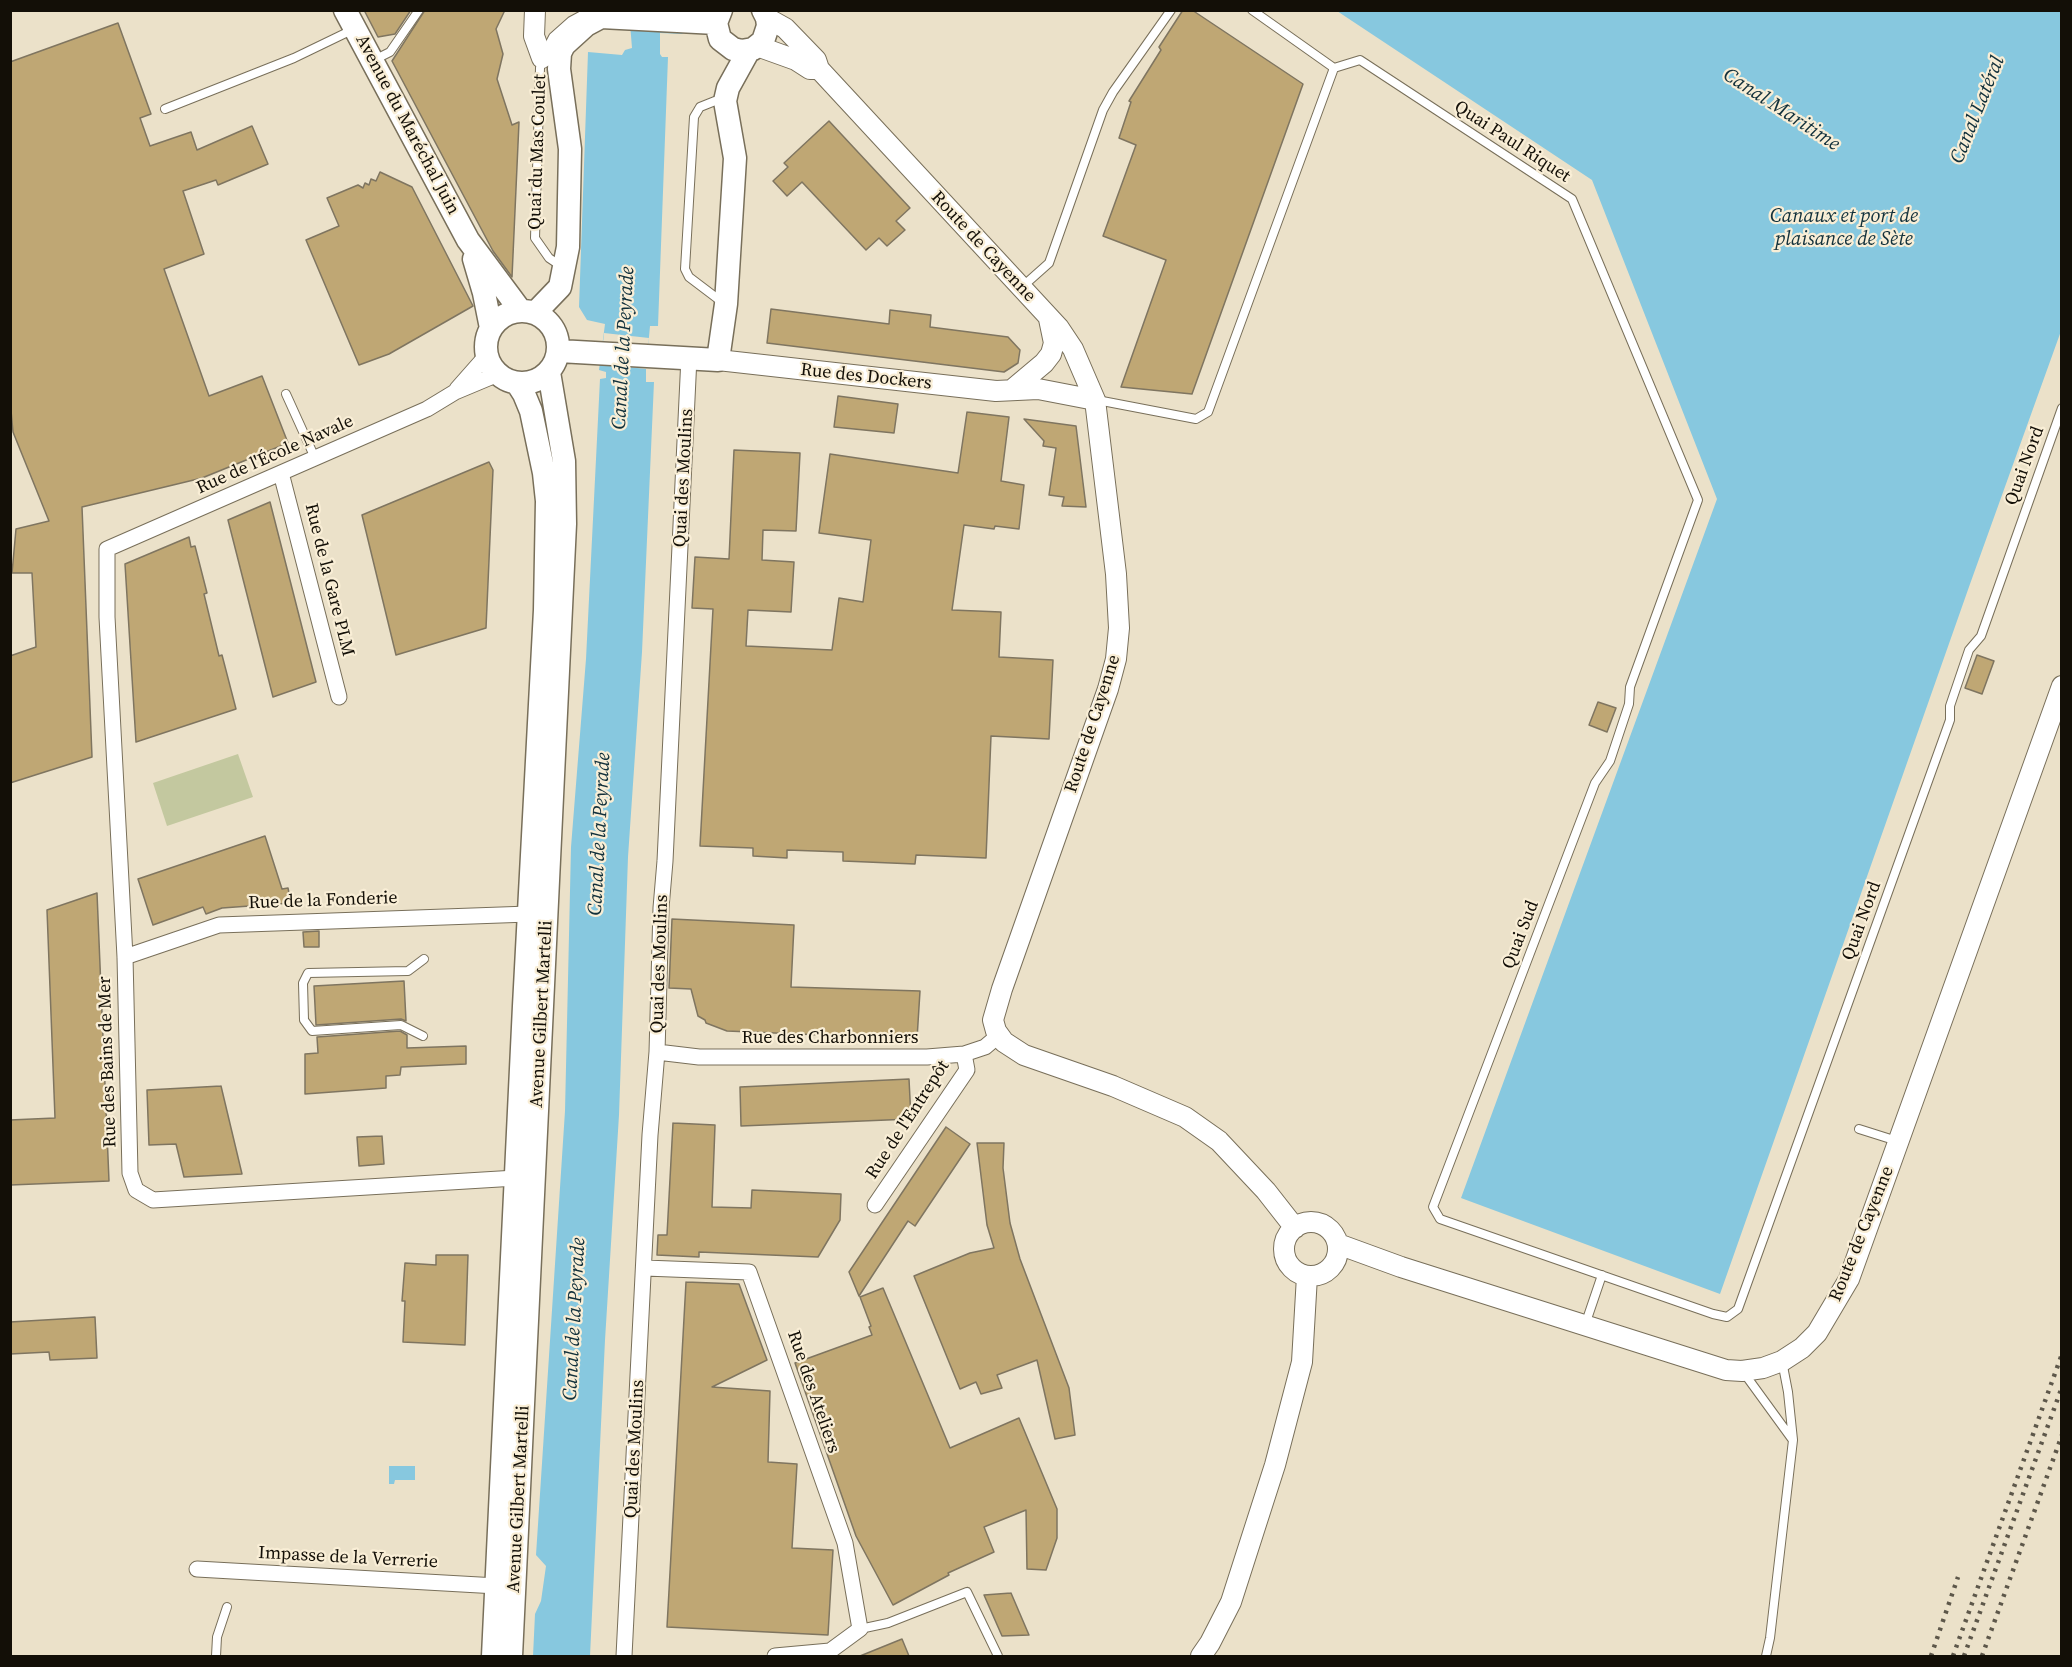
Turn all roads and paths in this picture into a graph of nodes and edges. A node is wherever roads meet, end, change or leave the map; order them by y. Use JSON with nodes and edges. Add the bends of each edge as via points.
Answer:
{"nodes":[{"id":1,"x":419,"y":10,"type":"edge"},
{"id":2,"x":535,"y":10,"type":"edge"},
{"id":3,"x":1171,"y":10,"type":"edge"},
{"id":4,"x":1252,"y":10,"type":"edge"},
{"id":5,"x":765,"y":13,"type":"edge"},
{"id":6,"x":599,"y":15,"type":"edge"},
{"id":7,"x":719,"y":17,"type":"edge"},
{"id":8,"x":350,"y":19,"type":"edge"},
{"id":9,"x":753,"y":48,"type":"junction"},
{"id":10,"x":542,"y":58,"type":"junction"},
{"id":11,"x":372,"y":61,"type":"junction"},
{"id":12,"x":1334,"y":68,"type":"junction"},
{"id":13,"x":819,"y":69,"type":"junction"},
{"id":14,"x":725,"y":101,"type":"junction"},
{"id":15,"x":165,"y":109,"type":"dead end"},
{"id":16,"x":468,"y":240,"type":"junction"},
{"id":17,"x":564,"y":268,"type":"junction"},
{"id":18,"x":1021,"y":288,"type":"junction"},
{"id":19,"x":726,"y":304,"type":"junction"},
{"id":20,"x":528,"y":311,"type":"junction"},
{"id":21,"x":1048,"y":316,"type":"junction"},
{"id":22,"x":491,"y":328,"type":"junction"},
{"id":23,"x":559,"y":351,"type":"junction"},
{"id":24,"x":689,"y":357,"type":"junction"},
{"id":25,"x":718,"y":360,"type":"junction"},
{"id":26,"x":500,"y":370,"type":"junction"},
{"id":27,"x":549,"y":372,"type":"junction"},
{"id":28,"x":1013,"y":389,"type":"junction"},
{"id":29,"x":455,"y":392,"type":"junction"},
{"id":30,"x":286,"y":394,"type":"dead end"},
{"id":31,"x":1095,"y":400,"type":"junction"},
{"id":32,"x":2061,"y":408,"type":"edge"},
{"id":33,"x":315,"y":458,"type":"junction"},
{"id":34,"x":281,"y":473,"type":"junction"},
{"id":35,"x":1698,"y":500,"type":"joint"},
{"id":36,"x":107,"y":549,"type":"joint"},
{"id":37,"x":2061,"y":686,"type":"edge"},
{"id":38,"x":339,"y":697,"type":"dead end"},
{"id":39,"x":529,"y":914,"type":"junction"},
{"id":40,"x":124,"y":957,"type":"junction"},
{"id":41,"x":424,"y":959,"type":"dead end"},
{"id":42,"x":423,"y":1036,"type":"dead end"},
{"id":43,"x":998,"y":1036,"type":"junction"},
{"id":44,"x":657,"y":1052,"type":"junction"},
{"id":45,"x":964,"y":1054,"type":"junction"},
{"id":46,"x":1859,"y":1129,"type":"dead end"},
{"id":47,"x":1898,"y":1142,"type":"junction"},
{"id":48,"x":516,"y":1178,"type":"junction"},
{"id":49,"x":875,"y":1205,"type":"dead end"},
{"id":50,"x":1295,"y":1228,"type":"junction"},
{"id":51,"x":1338,"y":1244,"type":"junction"},
{"id":52,"x":645,"y":1268,"type":"junction"},
{"id":53,"x":1602,"y":1275,"type":"junction"},
{"id":54,"x":1306,"y":1276,"type":"junction"},
{"id":55,"x":1585,"y":1326,"type":"junction"},
{"id":56,"x":1782,"y":1360,"type":"junction"},
{"id":57,"x":1742,"y":1371,"type":"junction"},
{"id":58,"x":1792,"y":1440,"type":"junction"},
{"id":59,"x":198,"y":1569,"type":"dead end"},
{"id":60,"x":497,"y":1586,"type":"junction"},
{"id":61,"x":227,"y":1607,"type":"dead end"},
{"id":62,"x":860,"y":1629,"type":"junction"},
{"id":63,"x":216,"y":1656,"type":"edge"},
{"id":64,"x":493,"y":1656,"type":"edge"},
{"id":65,"x":511,"y":1656,"type":"edge"},
{"id":66,"x":624,"y":1656,"type":"edge"},
{"id":67,"x":775,"y":1656,"type":"edge"},
{"id":68,"x":998,"y":1656,"type":"edge"},
{"id":69,"x":1201,"y":1656,"type":"edge"},
{"id":70,"x":1766,"y":1656,"type":"edge"}],
"edges":[{"from":1,"to":11,"type":"lane","via":[[390,52]]},
{"from":2,"to":10,"type":"street","name":"Quai du Mas Coulet","via":[[534,36]]},
{"from":3,"to":18,"type":"lane","via":[[1103,110],[1049,263]]},
{"from":4,"to":12,"type":"lane"},
{"from":5,"to":9,"type":"main road","via":[[767,34]]},
{"from":5,"to":13,"type":"street","name":"Route de Cayenne","via":[[816,60]]},
{"from":6,"to":7,"type":"main road","via":[[687,23]]},
{"from":6,"to":10,"type":"lane","name":"Quai du Mas Coulet","via":[[571,21],[553,37]]},
{"from":6,"to":17,"type":"main road","name":"Quai du Mas Coulet","via":[[574,34],[560,53],[570,149]]},
{"from":7,"to":9,"type":"main road","via":[[720,39],[726,45],[741,51]]},
{"from":8,"to":11,"type":"main road","name":"Avenue du Maréchal Juin"},
{"from":8,"to":15,"type":"lane","via":[[294,58]]},
{"from":9,"to":13,"type":"street","name":"Route de Cayenne"},
{"from":9,"to":14,"type":"main road","via":[[728,88]]},
{"from":10,"to":17,"type":"lane","name":"Quai du Mas Coulet","via":[[535,238],[549,258]]},
{"from":11,"to":16,"type":"main road","name":"Avenue du Maréchal Juin"},
{"from":12,"to":31,"type":"lane","via":[[1208,412],[1196,419]]},
{"from":12,"to":35,"type":"lane","name":"Quai Paul Riquet","via":[[1360,60],[1572,199]]},
{"from":13,"to":18,"type":"street","name":"Route de Cayenne"},
{"from":14,"to":19,"type":"main road","via":[[735,158]]},
{"from":14,"to":19,"type":"lane","via":[[700,107],[694,117],[685,269],[699,286]]},
{"from":16,"to":20,"type":"main road"},
{"from":16,"to":22,"type":"main road"},
{"from":17,"to":20,"type":"main road","name":"Quai du Mas Coulet","via":[[560,287],[548,301]]},
{"from":18,"to":21,"type":"street","name":"Route de Cayenne"},
{"from":19,"to":25,"type":"main road"},
{"from":20,"to":22,"type":"main road","via":[[508,313]]},
{"from":20,"to":23,"type":"main road","via":[[551,324]]},
{"from":21,"to":28,"type":"street","via":[[1054,343],[1051,354]]},
{"from":21,"to":31,"type":"street","name":"Route de Cayenne","via":[[1073,349]]},
{"from":22,"to":26,"type":"main road","via":[[487,336]]},
{"from":23,"to":24,"type":"main road"},
{"from":23,"to":27,"type":"main road"},
{"from":24,"to":25,"type":"main road"},
{"from":24,"to":44,"type":"street","name":"Quai des Moulins"},
{"from":25,"to":28,"type":"street","name":"Rue des Dockers","via":[[996,391]]},
{"from":26,"to":27,"type":"main road","via":[[528,383]]},
{"from":26,"to":29,"type":"street","name":"Rue de l'École Navale"},
{"from":26,"to":29,"type":"street","name":"Rue de l'École Navale"},
{"from":26,"to":39,"type":"main road","name":"Avenue Gilbert Martelli","via":[[524,394],[531,411],[547,501]]},
{"from":27,"to":65,"type":"main road","name":"Avenue Gilbert Martelli","via":[[564,461],[566,524]]},
{"from":28,"to":31,"type":"street","name":"Rue des Dockers"},
{"from":29,"to":33,"type":"street","name":"Rue de l'École Navale","via":[[427,409]]},
{"from":30,"to":33,"type":"lane"},
{"from":31,"to":43,"type":"street","name":"Route de Cayenne","via":[[1116,574],[1116,659],[1002,989],[993,1020]]},
{"from":32,"to":53,"type":"lane","name":"Quai Nord","via":[[1981,636],[1969,650],[1950,706],[1950,720],[1738,1310],[1727,1317],[1713,1314]]},
{"from":33,"to":34,"type":"street","name":"Rue de l'École Navale"},
{"from":34,"to":36,"type":"street","name":"Rue de l'École Navale"},
{"from":34,"to":38,"type":"street","name":"Rue de la Gare PLM"},
{"from":35,"to":53,"type":"lane","name":"Quai Sud","via":[[1630,687],[1629,704],[1610,761],[1595,783],[1433,1207],[1440,1219]]},
{"from":36,"to":40,"type":"street","name":"Rue des Bains de Mer"},
{"from":37,"to":47,"type":"street","name":"Route de Cayenne"},
{"from":39,"to":40,"type":"street","name":"Rue de la Fonderie","via":[[219,925]]},
{"from":39,"to":48,"type":"main road","name":"Avenue Gilbert Martelli"},
{"from":40,"to":48,"type":"street","name":"Rue des Bains de Mer","via":[[130,1173],[136,1190],[153,1200]]},
{"from":41,"to":42,"type":"lane","via":[[408,971],[308,973],[303,983],[304,1020],[312,1031],[401,1025]]},
{"from":43,"to":45,"type":"street","name":"Rue des Charbonniers","via":[[985,1047]]},
{"from":43,"to":50,"type":"street","via":[[1036,1060],[1185,1116],[1219,1141]]},
{"from":44,"to":45,"type":"street","name":"Rue des Charbonniers","via":[[699,1057]]},
{"from":44,"to":52,"type":"street","name":"Quai des Moulins"},
{"from":45,"to":49,"type":"street","name":"Rue de l'Entrepôt","via":[[967,1070]]},
{"from":46,"to":47,"type":"lane"},
{"from":47,"to":56,"type":"street","name":"Route de Cayenne","via":[[1849,1279],[1817,1333]]},
{"from":48,"to":60,"type":"main road","name":"Avenue Gilbert Martelli"},
{"from":50,"to":51,"type":"street","name":"Route de Cayenne","via":[[1316,1222],[1334,1234]]},
{"from":50,"to":54,"type":"street","via":[[1288,1236],[1285,1256],[1297,1272]]},
{"from":51,"to":54,"type":"street","via":[[1334,1264],[1317,1275]]},
{"from":51,"to":55,"type":"street","name":"Route de Cayenne"},
{"from":52,"to":62,"type":"street","name":"Rue des Ateliers","via":[[749,1272],[845,1543]]},
{"from":52,"to":66,"type":"street","name":"Quai des Moulins"},
{"from":53,"to":55,"type":"lane"},
{"from":54,"to":69,"type":"street","via":[[1302,1362],[1275,1465],[1231,1602]]},
{"from":55,"to":57,"type":"street","name":"Route de Cayenne","via":[[1726,1370]]},
{"from":56,"to":57,"type":"street","name":"Route de Cayenne"},
{"from":56,"to":58,"type":"lane"},
{"from":57,"to":58,"type":"lane"},
{"from":58,"to":70,"type":"lane"},
{"from":59,"to":60,"type":"street","name":"Impasse de la Verrerie"},
{"from":60,"to":64,"type":"main road","name":"Avenue Gilbert Martelli"},
{"from":61,"to":63,"type":"lane","via":[[217,1637]]},
{"from":62,"to":67,"type":"street","via":[[830,1652]]},
{"from":62,"to":68,"type":"lane","via":[[888,1623],[967,1592]]}]}
